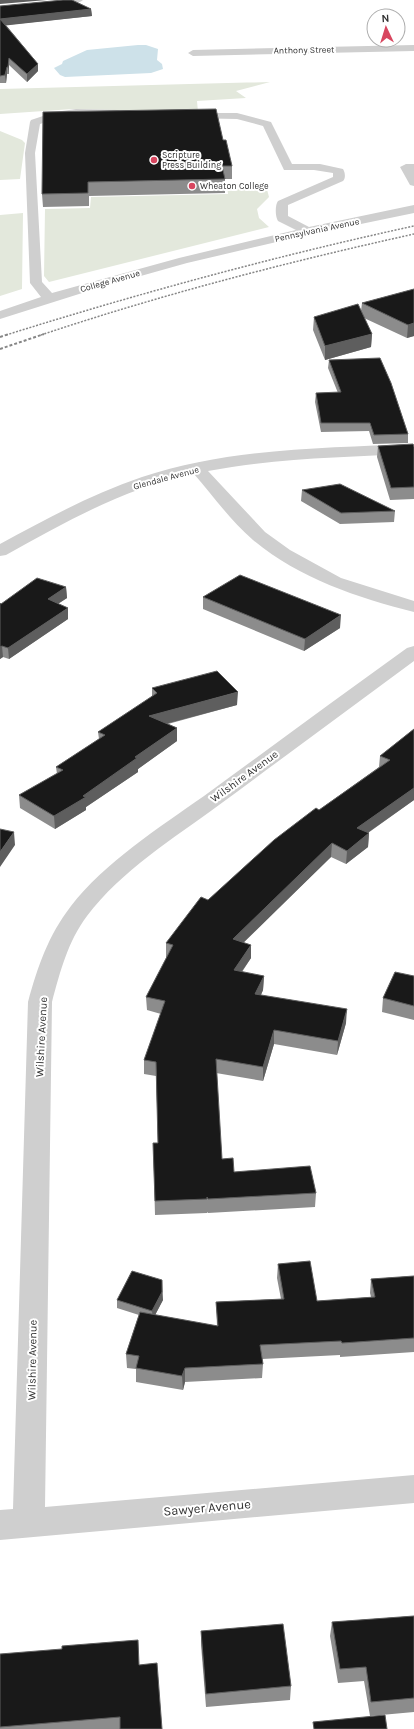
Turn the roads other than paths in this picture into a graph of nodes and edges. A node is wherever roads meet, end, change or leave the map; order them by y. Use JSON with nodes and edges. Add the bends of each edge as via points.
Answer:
{"nodes":[{"id":1,"x":79,"y":0,"type":"edge"},
{"id":2,"x":0,"y":9,"type":"edge"},
{"id":3,"x":414,"y":48,"type":"edge"},
{"id":4,"x":193,"y":53,"type":"dead end"},
{"id":5,"x":127,"y":113,"type":"edge"},
{"id":6,"x":174,"y":116,"type":"edge"},
{"id":7,"x":414,"y":167,"type":"edge"},
{"id":8,"x":299,"y":182,"type":"dead end"},
{"id":9,"x":414,"y":183,"type":"edge"},
{"id":10,"x":327,"y":184,"type":"junction"},
{"id":11,"x":282,"y":191,"type":"dead end"},
{"id":12,"x":282,"y":203,"type":"junction"},
{"id":13,"x":414,"y":209,"type":"edge"},
{"id":14,"x":308,"y":232,"type":"junction"},
{"id":15,"x":221,"y":251,"type":"joint"},
{"id":16,"x":49,"y":298,"type":"junction"},
{"id":17,"x":0,"y":315,"type":"edge"},
{"id":18,"x":414,"y":449,"type":"edge"},
{"id":19,"x":198,"y":469,"type":"junction"},
{"id":20,"x":0,"y":551,"type":"edge"},
{"id":21,"x":414,"y":607,"type":"edge"},
{"id":22,"x":414,"y":652,"type":"edge"},
{"id":23,"x":414,"y":1489,"type":"edge"},
{"id":24,"x":14,"y":1524,"type":"edge"}],
"edges":[{"from":1,"to":2,"type":"street"},
{"from":3,"to":4,"type":"street","name":"Anthony Street"},
{"from":5,"to":16,"type":"street","via":[[56,113],[35,122],[30,153],[36,283]]},
{"from":6,"to":10,"type":"street","via":[[238,116],[267,124],[285,173],[303,166],[325,166],[339,171],[338,179]]},
{"from":7,"to":9,"type":"street","via":[[406,167]]},
{"from":8,"to":10,"type":"street"},
{"from":10,"to":12,"type":"street"},
{"from":11,"to":12,"type":"street"},
{"from":12,"to":14,"type":"street","via":[[282,218]]},
{"from":13,"to":14,"type":"street","name":"Pennsylvania Avenue"},
{"from":14,"to":15,"type":"street","name":"Pennsylvania Avenue"},
{"from":15,"to":16,"type":"street","name":"College Avenue"},
{"from":16,"to":17,"type":"street","name":"College Avenue"},
{"from":18,"to":19,"type":"street","name":"Glendale Avenue","via":[[314,453]]},
{"from":19,"to":20,"type":"street","name":"Glendale Avenue","via":[[146,481],[113,493]]},
{"from":19,"to":21,"type":"street","via":[[259,536],[284,554],[335,582]]},
{"from":22,"to":24,"type":"street","name":"Wilshire Avenue","via":[[143,850],[97,890],[79,911],[50,962],[40,1002]]},
{"from":23,"to":24,"type":"street","name":"Sawyer Avenue"}]}
